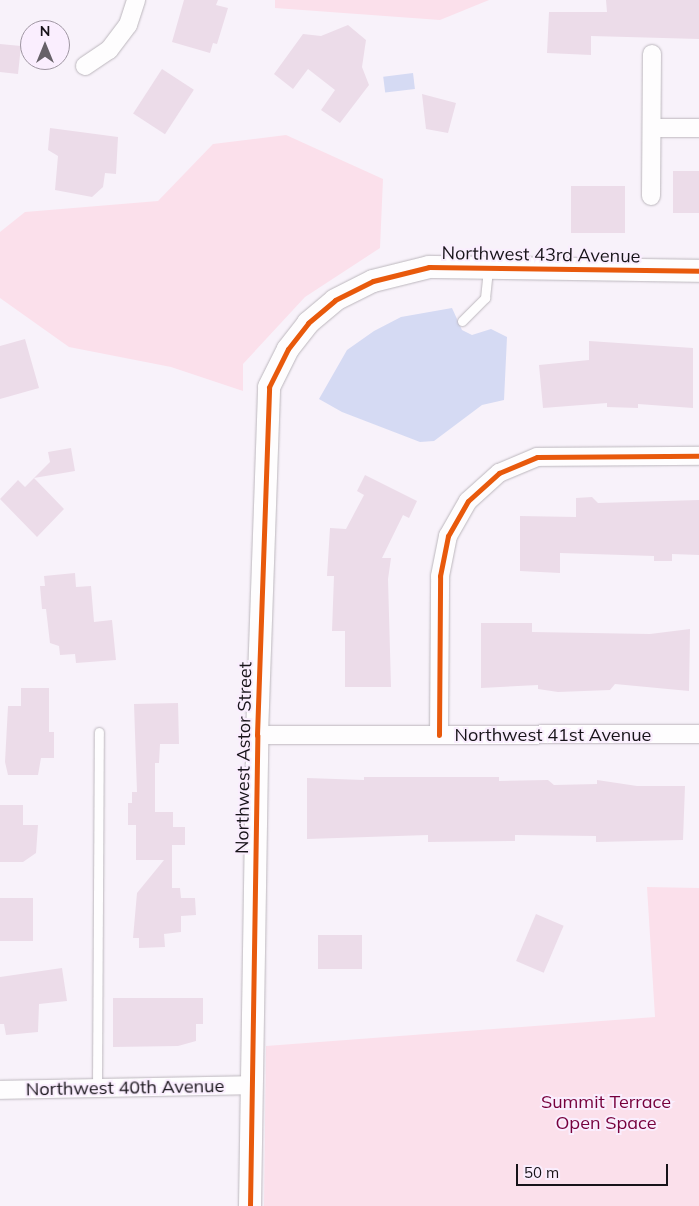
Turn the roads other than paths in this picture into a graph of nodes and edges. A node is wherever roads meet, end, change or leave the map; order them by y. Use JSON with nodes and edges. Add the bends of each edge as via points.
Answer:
{"nodes":[{"id":1,"x":136,"y":0,"type":"edge"},
{"id":2,"x":652,"y":54,"type":"dead end"},
{"id":3,"x":85,"y":66,"type":"dead end"},
{"id":4,"x":652,"y":128,"type":"junction"},
{"id":5,"x":699,"y":128,"type":"edge"},
{"id":6,"x":651,"y":196,"type":"dead end"},
{"id":7,"x":488,"y":268,"type":"junction"},
{"id":8,"x":699,"y":271,"type":"edge"},
{"id":9,"x":462,"y":321,"type":"dead end"},
{"id":10,"x":308,"y":323,"type":"joint"},
{"id":11,"x":699,"y":456,"type":"edge"},
{"id":12,"x":99,"y":732,"type":"dead end"},
{"id":13,"x":699,"y":734,"type":"edge"},
{"id":14,"x":257,"y":735,"type":"junction"},
{"id":15,"x":439,"y":735,"type":"junction"},
{"id":16,"x":251,"y":1085,"type":"junction"},
{"id":17,"x":97,"y":1088,"type":"junction"},
{"id":18,"x":0,"y":1090,"type":"edge"},
{"id":19,"x":250,"y":1206,"type":"edge"}],
"edges":[{"from":1,"to":3,"type":"street","via":[[128,25],[109,50]]},
{"from":2,"to":4,"type":"street"},
{"from":4,"to":5,"type":"street"},
{"from":4,"to":6,"type":"street"},
{"from":7,"to":8,"type":"street","name":"Northwest 43rd Avenue"},
{"from":7,"to":9,"type":"lane","via":[[485,298]]},
{"from":7,"to":10,"type":"street","name":"Northwest 43rd Avenue","via":[[429,267],[373,281],[335,300]]},
{"from":10,"to":14,"type":"street","name":"Northwest Astor Street","via":[[288,349],[269,387]]},
{"from":11,"to":15,"type":"street","via":[[537,457],[499,473],[468,500],[448,536],[440,576]]},
{"from":12,"to":17,"type":"lane"},
{"from":13,"to":15,"type":"street","name":"Northwest 41st Avenue"},
{"from":14,"to":15,"type":"street","name":"Northwest 41st Avenue"},
{"from":14,"to":16,"type":"street","name":"Northwest Astor Street"},
{"from":16,"to":17,"type":"street","name":"Northwest 40th Avenue"},
{"from":16,"to":19,"type":"street","name":"Northwest Astor Street"},
{"from":17,"to":18,"type":"street","name":"Northwest 40th Avenue"}]}
